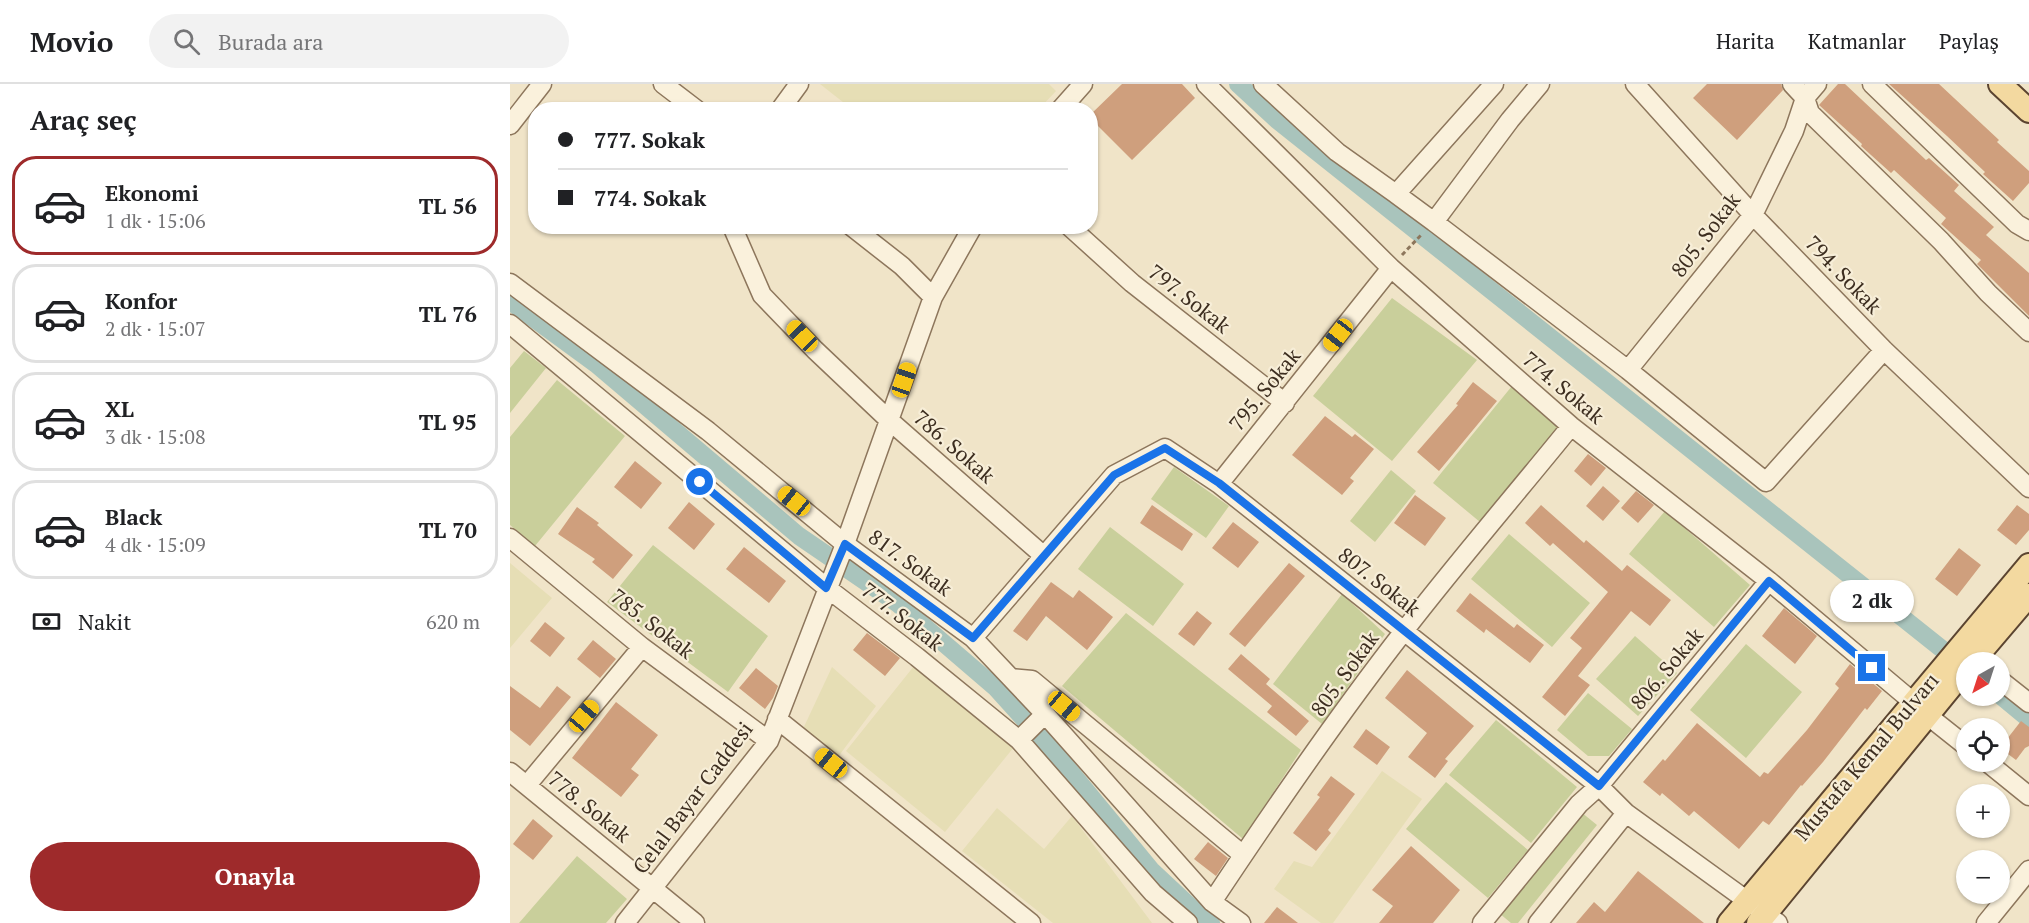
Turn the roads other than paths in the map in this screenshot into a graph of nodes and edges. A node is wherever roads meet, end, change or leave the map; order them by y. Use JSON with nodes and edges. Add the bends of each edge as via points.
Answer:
{"nodes":[{"id":1,"x":542,"y":84,"type":"edge"},
{"id":2,"x":663,"y":84,"type":"edge"},
{"id":3,"x":799,"y":84,"type":"edge"},
{"id":4,"x":1083,"y":84,"type":"edge"},
{"id":5,"x":1206,"y":84,"type":"edge"},
{"id":6,"x":1263,"y":84,"type":"edge"},
{"id":7,"x":1494,"y":84,"type":"edge"},
{"id":8,"x":1540,"y":84,"type":"edge"},
{"id":9,"x":1635,"y":84,"type":"edge"},
{"id":10,"x":1792,"y":84,"type":"edge"},
{"id":11,"x":1817,"y":84,"type":"edge"},
{"id":12,"x":1872,"y":84,"type":"edge"},
{"id":13,"x":2000,"y":84,"type":"edge"},
{"id":14,"x":1805,"y":98,"type":"junction"},
{"id":15,"x":687,"y":102,"type":"edge"},
{"id":16,"x":786,"y":102,"type":"edge"},
{"id":17,"x":1067,"y":102,"type":"edge"},
{"id":18,"x":2029,"y":111,"type":"edge"},
{"id":19,"x":510,"y":125,"type":"edge"},
{"id":20,"x":1395,"y":194,"type":"junction"},
{"id":21,"x":1753,"y":215,"type":"junction"},
{"id":22,"x":1430,"y":226,"type":"junction"},
{"id":23,"x":2023,"y":227,"type":"edge"},
{"id":24,"x":735,"y":234,"type":"edge"},
{"id":25,"x":861,"y":234,"type":"edge"},
{"id":26,"x":968,"y":234,"type":"edge"},
{"id":27,"x":1078,"y":234,"type":"edge"},
{"id":28,"x":2029,"y":244,"type":"edge"},
{"id":29,"x":1394,"y":265,"type":"junction"},
{"id":30,"x":510,"y":283,"type":"edge"},
{"id":31,"x":933,"y":297,"type":"junction"},
{"id":32,"x":513,"y":332,"type":"edge"},
{"id":33,"x":2029,"y":332,"type":"edge"},
{"id":34,"x":1884,"y":350,"type":"junction"},
{"id":35,"x":1628,"y":370,"type":"junction"},
{"id":36,"x":1285,"y":403,"type":"junction"},
{"id":37,"x":890,"y":421,"type":"junction"},
{"id":38,"x":1571,"y":426,"type":"junction"},
{"id":39,"x":1219,"y":483,"type":"junction"},
{"id":40,"x":2029,"y":488,"type":"edge"},
{"id":41,"x":510,"y":538,"type":"edge"},
{"id":42,"x":845,"y":544,"type":"junction"},
{"id":43,"x":1044,"y":556,"type":"junction"},
{"id":44,"x":2029,"y":565,"type":"edge"},
{"id":45,"x":1769,"y":581,"type":"junction"},
{"id":46,"x":826,"y":588,"type":"junction"},
{"id":47,"x":2029,"y":595,"type":"edge"},
{"id":48,"x":1404,"y":631,"type":"junction"},
{"id":49,"x":973,"y":638,"type":"junction"},
{"id":50,"x":642,"y":647,"type":"junction"},
{"id":51,"x":1972,"y":652,"type":"edge"},
{"id":52,"x":1975,"y":652,"type":"edge"},
{"id":53,"x":1956,"y":671,"type":"edge"},
{"id":54,"x":1011,"y":678,"type":"junction"},
{"id":55,"x":2010,"y":688,"type":"edge"},
{"id":56,"x":2029,"y":703,"type":"edge"},
{"id":57,"x":1920,"y":709,"type":"junction"},
{"id":58,"x":1046,"y":714,"type":"junction"},
{"id":59,"x":777,"y":719,"type":"junction"},
{"id":60,"x":1956,"y":738,"type":"edge"},
{"id":61,"x":1020,"y":740,"type":"junction"},
{"id":62,"x":769,"y":741,"type":"junction"},
{"id":63,"x":510,"y":772,"type":"edge"},
{"id":64,"x":1999,"y":772,"type":"edge"},
{"id":65,"x":527,"y":785,"type":"junction"},
{"id":66,"x":1599,"y":786,"type":"junction"},
{"id":67,"x":2029,"y":796,"type":"edge"},
{"id":68,"x":1626,"y":813,"type":"junction"},
{"id":69,"x":1243,"y":855,"type":"junction"},
{"id":70,"x":2029,"y":870,"type":"edge"},
{"id":71,"x":652,"y":888,"type":"junction"},
{"id":72,"x":1747,"y":900,"type":"junction"},
{"id":73,"x":1212,"y":902,"type":"junction"},
{"id":74,"x":1767,"y":920,"type":"edge"},
{"id":75,"x":625,"y":923,"type":"edge"},
{"id":76,"x":695,"y":923,"type":"edge"},
{"id":77,"x":1031,"y":923,"type":"edge"},
{"id":78,"x":1188,"y":923,"type":"edge"},
{"id":79,"x":1241,"y":923,"type":"edge"},
{"id":80,"x":1482,"y":923,"type":"edge"},
{"id":81,"x":1538,"y":923,"type":"edge"},
{"id":82,"x":1729,"y":923,"type":"edge"},
{"id":83,"x":1986,"y":923,"type":"edge"}],
"edges":[{"from":1,"to":19,"type":"street"},
{"from":2,"to":15,"type":"street"},
{"from":3,"to":16,"type":"street"},
{"from":4,"to":17,"type":"street"},
{"from":5,"to":29,"type":"street","name":"774. Sokak"},
{"from":6,"to":20,"type":"street","via":[[1337,152]]},
{"from":7,"to":20,"type":"street"},
{"from":8,"to":22,"type":"street"},
{"from":9,"to":21,"type":"street","name":"794. Sokak"},
{"from":10,"to":14,"type":"street"},
{"from":11,"to":14,"type":"street","name":"805. Sokak"},
{"from":12,"to":23,"type":"street"},
{"from":13,"to":18,"type":"main road"},
{"from":14,"to":21,"type":"street","name":"805. Sokak","via":[[1794,131]]},
{"from":14,"to":33,"type":"street","via":[[1810,113]]},
{"from":20,"to":22,"type":"street"},
{"from":21,"to":34,"type":"street","name":"794. Sokak"},
{"from":21,"to":35,"type":"street","name":"805. Sokak"},
{"from":22,"to":35,"type":"street"},
{"from":23,"to":28,"type":"street"},
{"from":24,"to":37,"type":"street","name":"786. Sokak","via":[[762,295]]},
{"from":25,"to":31,"type":"street"},
{"from":26,"to":31,"type":"street","name":"Celal Bayar Caddesi"},
{"from":27,"to":36,"type":"street","name":"797. Sokak","via":[[1132,283]]},
{"from":29,"to":36,"type":"street","name":"795. Sokak"},
{"from":29,"to":38,"type":"street","name":"774. Sokak"},
{"from":30,"to":42,"type":"street","name":"817. Sokak","via":[[708,431]]},
{"from":31,"to":37,"type":"street","name":"Celal Bayar Caddesi"},
{"from":32,"to":46,"type":"street","name":"777. Sokak"},
{"from":34,"to":35,"type":"street","via":[[1766,482]]},
{"from":34,"to":40,"type":"street","name":"794. Sokak"},
{"from":36,"to":39,"type":"street","name":"795. Sokak"},
{"from":37,"to":42,"type":"street","name":"Celal Bayar Caddesi"},
{"from":37,"to":43,"type":"street","name":"786. Sokak"},
{"from":38,"to":45,"type":"street","name":"774. Sokak"},
{"from":38,"to":48,"type":"street","name":"805. Sokak"},
{"from":39,"to":43,"type":"street","name":"807. Sokak","via":[[1165,448],[1114,475]]},
{"from":39,"to":48,"type":"street","name":"807. Sokak"},
{"from":41,"to":50,"type":"street","name":"785. Sokak"},
{"from":42,"to":46,"type":"street","name":"Celal Bayar Caddesi"},
{"from":42,"to":49,"type":"street","name":"817. Sokak"},
{"from":43,"to":49,"type":"street","name":"807. Sokak"},
{"from":44,"to":51,"type":"main road","name":"Mustafa Kemal Bulvarı"},
{"from":45,"to":57,"type":"street","name":"774. Sokak"},
{"from":45,"to":66,"type":"street","name":"806. Sokak"},
{"from":46,"to":59,"type":"street","name":"Celal Bayar Caddesi"},
{"from":46,"to":61,"type":"street","name":"777. Sokak"},
{"from":47,"to":52,"type":"main road","name":"Mustafa Kemal Bulvarı"},
{"from":48,"to":66,"type":"street","name":"807. Sokak"},
{"from":48,"to":69,"type":"street","name":"805. Sokak"},
{"from":49,"to":54,"type":"street","name":"817. Sokak"},
{"from":50,"to":62,"type":"street","name":"785. Sokak"},
{"from":50,"to":65,"type":"street"},
{"from":53,"to":57,"type":"main road","name":"Mustafa Kemal Bulvarı"},
{"from":54,"to":58,"type":"street","name":"817. Sokak"},
{"from":54,"to":69,"type":"street","via":[[1032,680]]},
{"from":55,"to":56,"type":"street"},
{"from":57,"to":60,"type":"street","name":"774. Sokak"},
{"from":57,"to":72,"type":"main road","name":"Mustafa Kemal Bulvarı"},
{"from":57,"to":74,"type":"main road","name":"Mustafa Kemal Bulvarı"},
{"from":58,"to":61,"type":"street"},
{"from":58,"to":73,"type":"street","name":"817. Sokak"},
{"from":59,"to":62,"type":"street","name":"Celal Bayar Caddesi"},
{"from":59,"to":77,"type":"street"},
{"from":61,"to":78,"type":"street","name":"777. Sokak","via":[[1152,894]]},
{"from":62,"to":71,"type":"street","name":"Celal Bayar Caddesi"},
{"from":63,"to":65,"type":"street","name":"778. Sokak"},
{"from":64,"to":67,"type":"street"},
{"from":65,"to":71,"type":"street","name":"778. Sokak"},
{"from":66,"to":68,"type":"street","name":"807. Sokak"},
{"from":66,"to":80,"type":"street","name":"806. Sokak","via":[[1579,804]]},
{"from":68,"to":72,"type":"street","name":"807. Sokak"},
{"from":68,"to":81,"type":"street"},
{"from":69,"to":73,"type":"street","name":"805. Sokak"},
{"from":70,"to":83,"type":"street"},
{"from":71,"to":75,"type":"street","name":"Celal Bayar Caddesi"},
{"from":71,"to":76,"type":"street","name":"778. Sokak"},
{"from":72,"to":74,"type":"street","name":"807. Sokak"},
{"from":72,"to":82,"type":"main road","name":"Mustafa Kemal Bulvarı"},
{"from":73,"to":79,"type":"street","name":"817. Sokak"}]}
